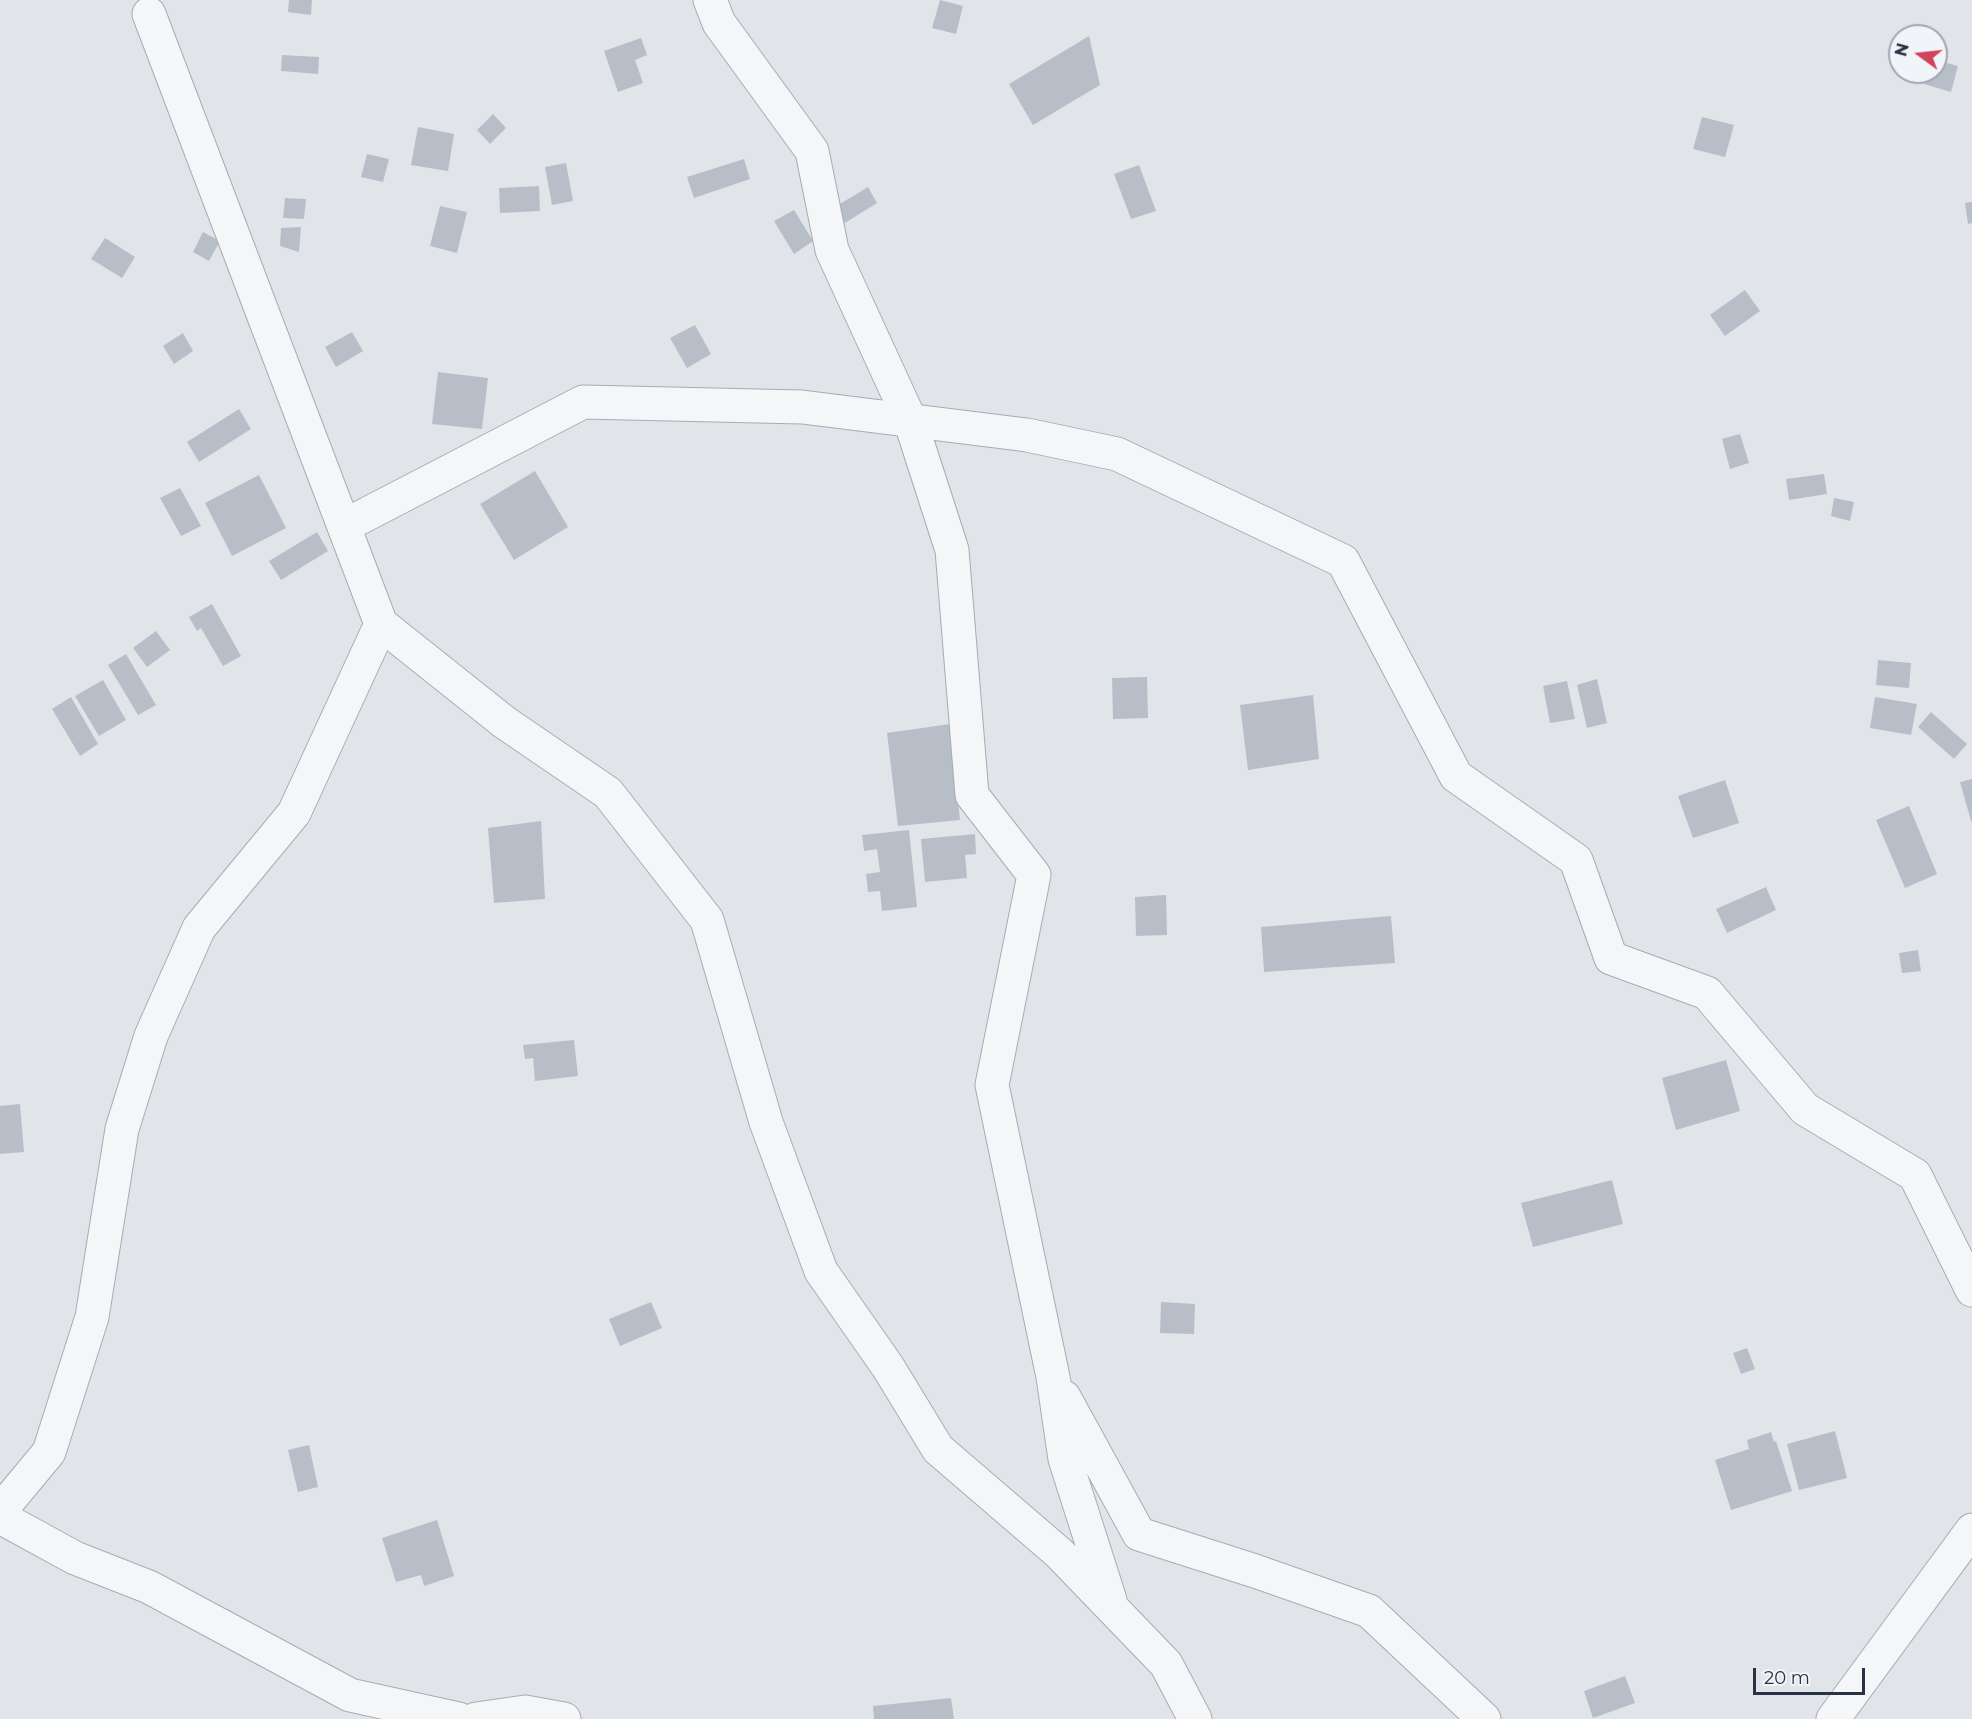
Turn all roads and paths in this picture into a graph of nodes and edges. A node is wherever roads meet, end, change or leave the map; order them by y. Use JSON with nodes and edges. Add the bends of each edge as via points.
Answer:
{"nodes":[{"id":1,"x":710,"y":0,"type":"edge"},
{"id":2,"x":149,"y":14,"type":"dead end"},
{"id":3,"x":910,"y":420,"type":"junction"},
{"id":4,"x":344,"y":526,"type":"junction"},
{"id":5,"x":381,"y":624,"type":"junction"},
{"id":6,"x":1972,"y":1290,"type":"edge"},
{"id":7,"x":1053,"y":1377,"type":"junction"},
{"id":8,"x":0,"y":1511,"type":"edge"},
{"id":9,"x":0,"y":1517,"type":"edge"},
{"id":10,"x":1972,"y":1530,"type":"edge"},
{"id":11,"x":1112,"y":1607,"type":"junction"},
{"id":12,"x":459,"y":1719,"type":"edge"},
{"id":13,"x":476,"y":1719,"type":"edge"},
{"id":14,"x":564,"y":1719,"type":"edge"},
{"id":15,"x":1195,"y":1719,"type":"edge"},
{"id":16,"x":1484,"y":1719,"type":"edge"},
{"id":17,"x":1833,"y":1719,"type":"edge"}],
"edges":[{"from":1,"to":3,"type":"street","via":[[719,22],[812,151],[832,250]]},
{"from":2,"to":4,"type":"street"},
{"from":3,"to":4,"type":"street","via":[[802,407],[583,402]]},
{"from":3,"to":6,"type":"street","via":[[1027,435],[1117,454],[1343,561],[1456,776],[1576,860],[1611,958],[1707,993],[1805,1108],[1915,1175]]},
{"from":3,"to":7,"type":"street","via":[[952,550],[972,795],[1034,875],[992,1085]]},
{"from":4,"to":5,"type":"street"},
{"from":5,"to":8,"type":"street","via":[[294,813],[199,928],[151,1036],[122,1130],[92,1317],[49,1452]]},
{"from":5,"to":11,"type":"street","via":[[504,722],[608,793],[707,920],[766,1122],[821,1271],[888,1367],[938,1449],[1059,1553]]},
{"from":7,"to":11,"type":"street","via":[[1065,1459]]},
{"from":7,"to":16,"type":"street","via":[[1139,1534],[1369,1611]]},
{"from":9,"to":12,"type":"street","via":[[75,1558],[149,1587],[350,1695]]},
{"from":10,"to":17,"type":"street"},
{"from":11,"to":15,"type":"street","via":[[1166,1664]]},
{"from":13,"to":14,"type":"street","via":[[525,1712]]}]}
